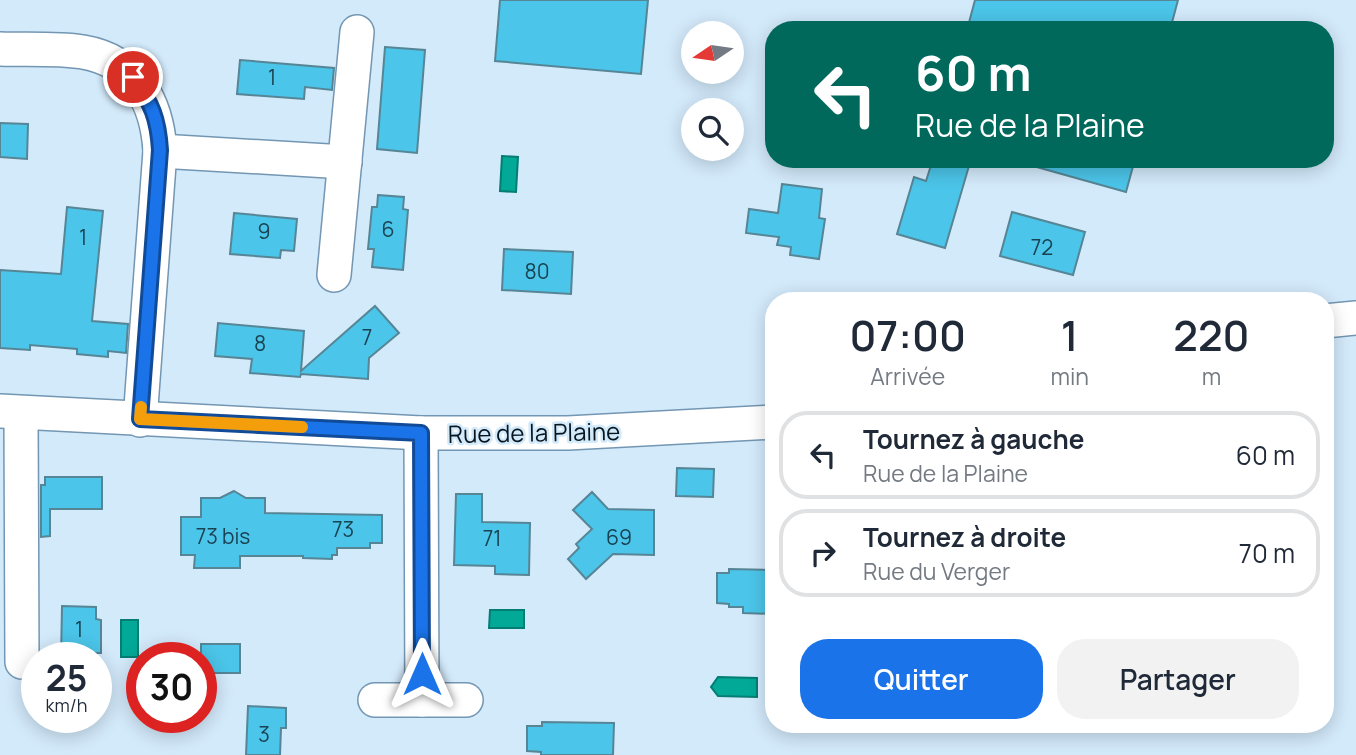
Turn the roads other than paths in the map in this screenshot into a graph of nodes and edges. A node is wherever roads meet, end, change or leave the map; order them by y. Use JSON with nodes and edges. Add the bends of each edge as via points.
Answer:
{"nodes":[{"id":1,"x":358,"y":32,"type":"dead end"},
{"id":2,"x":0,"y":49,"type":"edge"},
{"id":3,"x":160,"y":150,"type":"junction"},
{"id":4,"x":345,"y":162,"type":"junction"},
{"id":5,"x":334,"y":275,"type":"dead end"},
{"id":6,"x":1356,"y":318,"type":"edge"},
{"id":7,"x":1334,"y":320,"type":"edge"},
{"id":8,"x":10,"y":412,"type":"edge"},
{"id":9,"x":140,"y":419,"type":"junction"},
{"id":10,"x":765,"y":422,"type":"edge"},
{"id":11,"x":421,"y":433,"type":"junction"},
{"id":12,"x":21,"y":642,"type":"edge"},
{"id":13,"x":375,"y":700,"type":"dead end"},
{"id":14,"x":422,"y":700,"type":"junction"},
{"id":15,"x":466,"y":700,"type":"dead end"}],
"edges":[{"from":1,"to":4,"type":"street"},
{"from":2,"to":3,"type":"street","via":[[83,52],[110,61],[133,77],[151,103],[159,125]]},
{"from":3,"to":4,"type":"street"},
{"from":3,"to":9,"type":"street"},
{"from":4,"to":5,"type":"street"},
{"from":6,"to":7,"type":"street"},
{"from":8,"to":9,"type":"street","name":"Rue de la Plaine"},
{"from":8,"to":12,"type":"street"},
{"from":9,"to":11,"type":"street","name":"Rue de la Plaine"},
{"from":10,"to":11,"type":"street","name":"Rue de la Plaine","via":[[568,433]]},
{"from":11,"to":14,"type":"street"},
{"from":13,"to":14,"type":"street"},
{"from":14,"to":15,"type":"street"}]}
